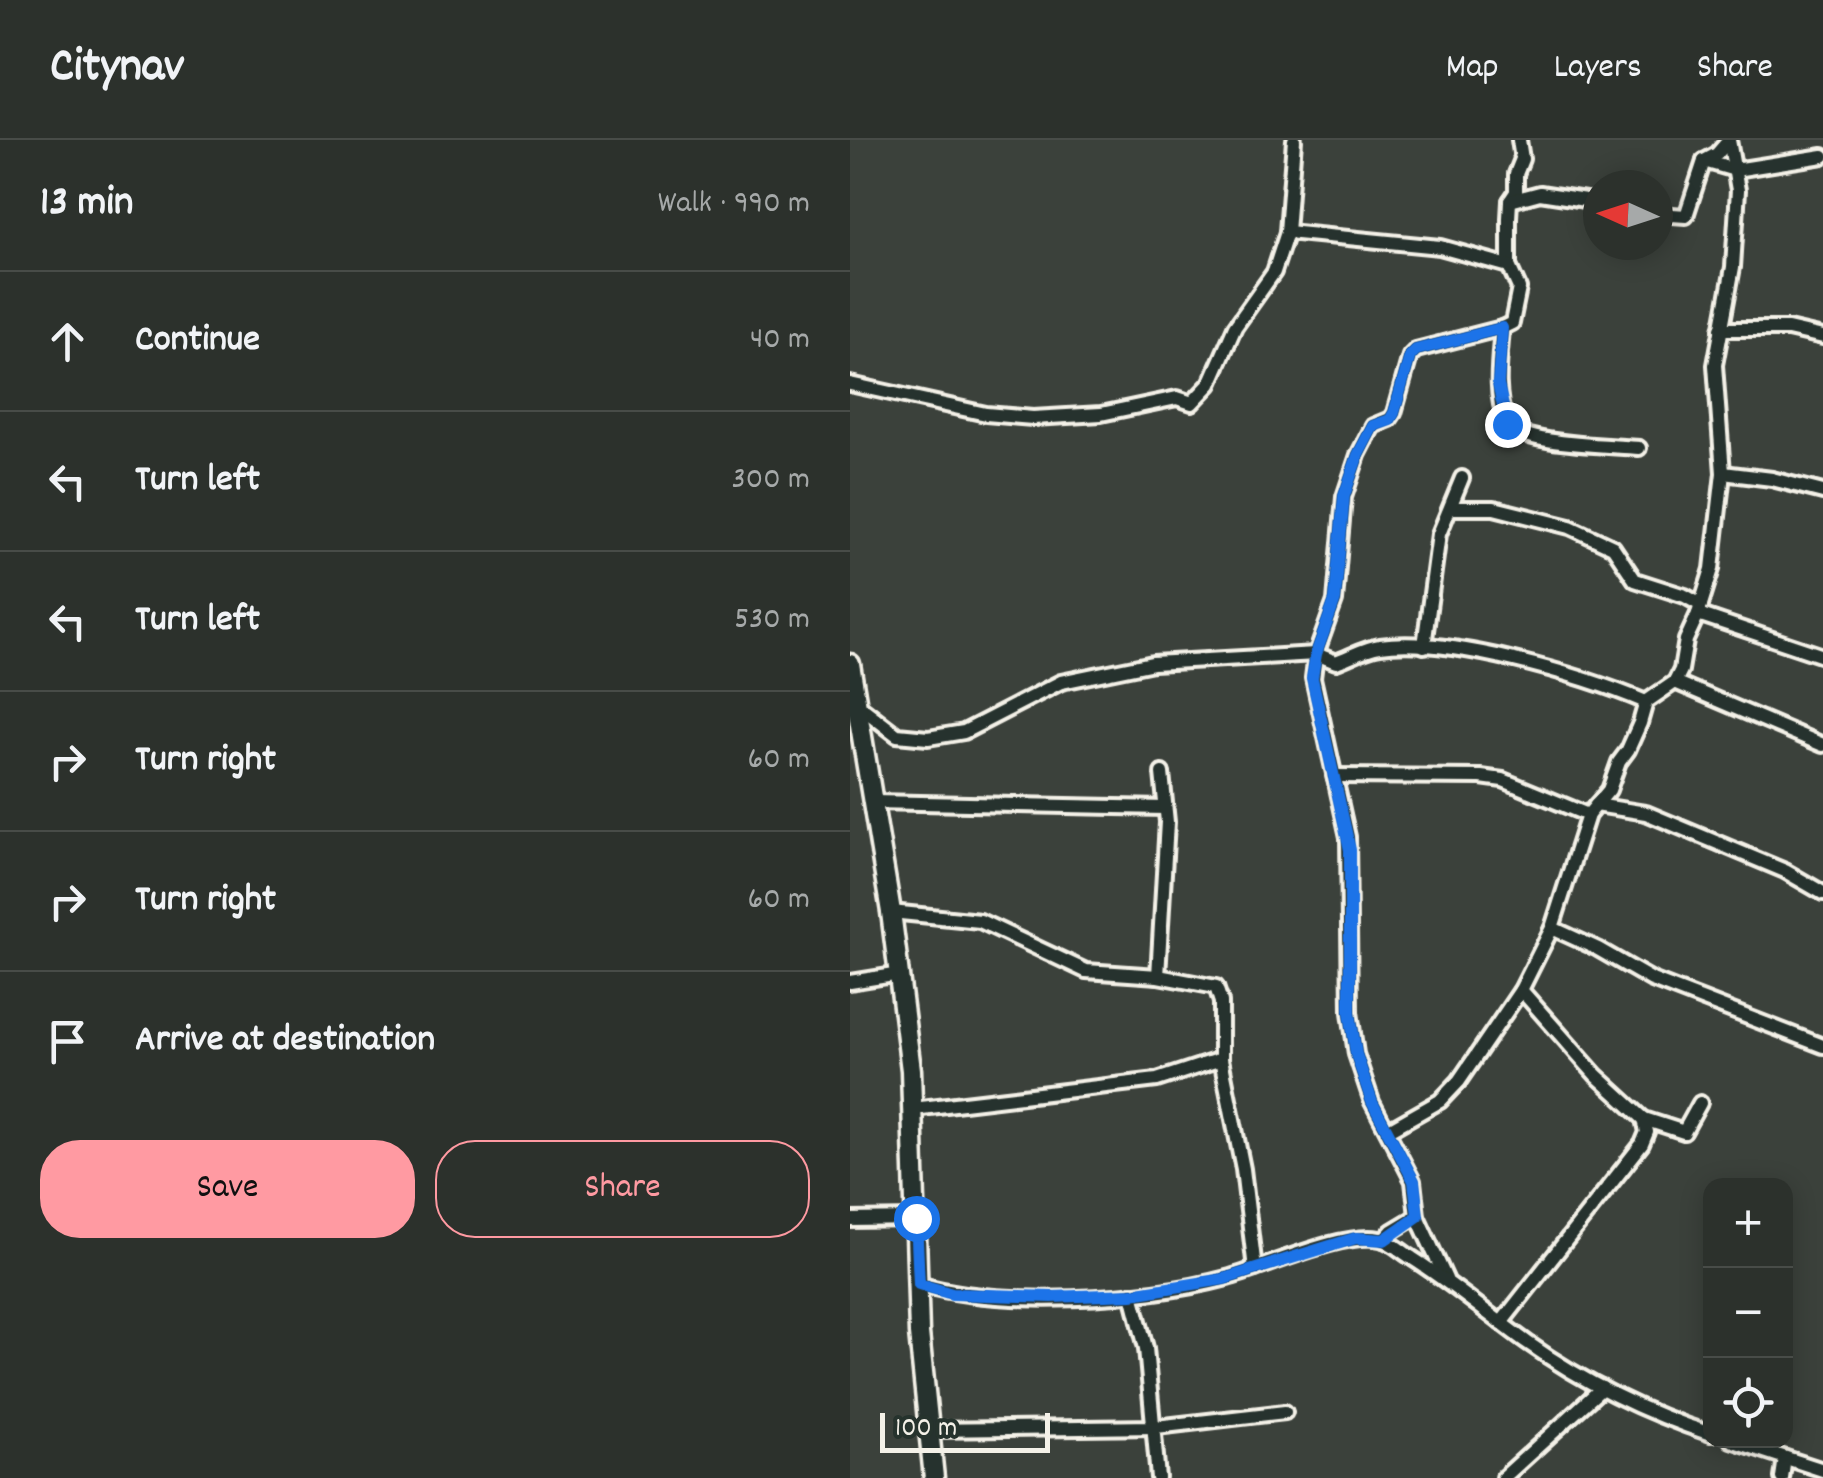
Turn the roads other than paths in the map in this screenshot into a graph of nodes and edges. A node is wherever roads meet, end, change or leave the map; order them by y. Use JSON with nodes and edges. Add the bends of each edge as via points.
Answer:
{"nodes":[{"id":1,"x":1294,"y":140,"type":"edge"},
{"id":2,"x":1519,"y":140,"type":"edge"},
{"id":3,"x":1823,"y":156,"type":"edge"},
{"id":4,"x":1704,"y":161,"type":"junction"},
{"id":5,"x":1735,"y":170,"type":"junction"},
{"id":6,"x":1583,"y":199,"type":"edge"},
{"id":7,"x":1510,"y":201,"type":"junction"},
{"id":8,"x":1673,"y":215,"type":"edge"},
{"id":9,"x":1287,"y":232,"type":"junction"},
{"id":10,"x":1509,"y":266,"type":"junction"},
{"id":11,"x":1502,"y":328,"type":"junction"},
{"id":12,"x":1721,"y":329,"type":"junction"},
{"id":13,"x":1823,"y":336,"type":"edge"},
{"id":14,"x":850,"y":384,"type":"edge"},
{"id":15,"x":1639,"y":448,"type":"dead end"},
{"id":16,"x":1723,"y":474,"type":"junction"},
{"id":17,"x":1462,"y":478,"type":"dead end"},
{"id":18,"x":1823,"y":492,"type":"edge"},
{"id":19,"x":1451,"y":508,"type":"junction"},
{"id":20,"x":1700,"y":610,"type":"junction"},
{"id":21,"x":1424,"y":646,"type":"junction"},
{"id":22,"x":1316,"y":654,"type":"junction"},
{"id":23,"x":1823,"y":656,"type":"edge"},
{"id":24,"x":850,"y":664,"type":"edge"},
{"id":25,"x":1675,"y":682,"type":"junction"},
{"id":26,"x":1646,"y":702,"type":"junction"},
{"id":27,"x":857,"y":704,"type":"junction"},
{"id":28,"x":1823,"y":745,"type":"edge"},
{"id":29,"x":1162,"y":774,"type":"dead end"},
{"id":30,"x":1334,"y":776,"type":"junction"},
{"id":31,"x":873,"y":802,"type":"junction"},
{"id":32,"x":1165,"y":808,"type":"junction"},
{"id":33,"x":1592,"y":810,"type":"junction"},
{"id":34,"x":1823,"y":893,"type":"edge"},
{"id":35,"x":891,"y":912,"type":"junction"},
{"id":36,"x":1552,"y":928,"type":"junction"},
{"id":37,"x":900,"y":974,"type":"junction"},
{"id":38,"x":1158,"y":976,"type":"junction"},
{"id":39,"x":850,"y":982,"type":"edge"},
{"id":40,"x":1521,"y":990,"type":"junction"},
{"id":41,"x":1823,"y":1046,"type":"edge"},
{"id":42,"x":1221,"y":1059,"type":"junction"},
{"id":43,"x":1700,"y":1103,"type":"dead end"},
{"id":44,"x":912,"y":1109,"type":"junction"},
{"id":45,"x":1644,"y":1119,"type":"junction"},
{"id":46,"x":1388,"y":1130,"type":"junction"},
{"id":47,"x":1418,"y":1216,"type":"junction"},
{"id":48,"x":916,"y":1218,"type":"junction"},
{"id":49,"x":850,"y":1220,"type":"edge"},
{"id":50,"x":1384,"y":1240,"type":"junction"},
{"id":51,"x":1255,"y":1269,"type":"junction"},
{"id":52,"x":1446,"y":1279,"type":"junction"},
{"id":53,"x":919,"y":1284,"type":"junction"},
{"id":54,"x":1132,"y":1294,"type":"junction"},
{"id":55,"x":1501,"y":1323,"type":"junction"},
{"id":56,"x":1602,"y":1388,"type":"junction"},
{"id":57,"x":1285,"y":1412,"type":"dead end"},
{"id":58,"x":1156,"y":1428,"type":"junction"},
{"id":59,"x":928,"y":1430,"type":"junction"},
{"id":60,"x":1703,"y":1431,"type":"edge"},
{"id":61,"x":1755,"y":1448,"type":"edge"},
{"id":62,"x":1785,"y":1458,"type":"junction"},
{"id":63,"x":1823,"y":1470,"type":"edge"},
{"id":64,"x":934,"y":1478,"type":"edge"},
{"id":65,"x":1158,"y":1478,"type":"edge"},
{"id":66,"x":1503,"y":1478,"type":"edge"},
{"id":67,"x":1782,"y":1478,"type":"edge"}],
"edges":[{"from":1,"to":9,"type":"street"},
{"from":2,"to":7,"type":"street","via":[[1522,159]]},
{"from":3,"to":5,"type":"street"},
{"from":4,"to":5,"type":"street"},
{"from":4,"to":5,"type":"street","via":[[1729,140]]},
{"from":4,"to":8,"type":"street","via":[[1686,216]]},
{"from":5,"to":12,"type":"street","via":[[1733,267]]},
{"from":6,"to":7,"type":"street","via":[[1540,192]]},
{"from":7,"to":10,"type":"street"},
{"from":9,"to":10,"type":"street","via":[[1440,248]]},
{"from":9,"to":14,"type":"street","via":[[1274,272],[1235,327],[1210,384],[1192,403],[1176,398],[1101,414],[1033,418]]},
{"from":10,"to":11,"type":"street","via":[[1520,288],[1512,323]]},
{"from":11,"to":15,"type":"street","via":[[1498,384],[1511,429],[1539,441]]},
{"from":11,"to":22,"type":"street","via":[[1410,356],[1394,413],[1373,426],[1350,475],[1335,600]]},
{"from":12,"to":13,"type":"street"},
{"from":12,"to":16,"type":"street","via":[[1716,365]]},
{"from":16,"to":18,"type":"street"},
{"from":16,"to":20,"type":"street"},
{"from":17,"to":19,"type":"street"},
{"from":19,"to":20,"type":"street","via":[[1494,508],[1570,527],[1613,547],[1635,580],[1685,596]]},
{"from":19,"to":21,"type":"street","via":[[1439,534]]},
{"from":20,"to":23,"type":"street"},
{"from":20,"to":25,"type":"street"},
{"from":21,"to":22,"type":"street","via":[[1378,646],[1336,662]]},
{"from":21,"to":26,"type":"street","via":[[1558,672]]},
{"from":22,"to":27,"type":"street","via":[[1154,663],[1061,682],[964,732],[928,738],[897,735]]},
{"from":22,"to":30,"type":"street","via":[[1312,688]]},
{"from":24,"to":27,"type":"street"},
{"from":25,"to":26,"type":"street"},
{"from":25,"to":28,"type":"street"},
{"from":26,"to":33,"type":"street","via":[[1609,790]]},
{"from":27,"to":31,"type":"street"},
{"from":29,"to":32,"type":"street"},
{"from":30,"to":33,"type":"street","via":[[1503,780]]},
{"from":30,"to":46,"type":"street","via":[[1350,850],[1356,1054]]},
{"from":31,"to":32,"type":"street"},
{"from":31,"to":35,"type":"street"},
{"from":32,"to":38,"type":"street"},
{"from":33,"to":34,"type":"street","via":[[1646,813]]},
{"from":33,"to":36,"type":"street"},
{"from":35,"to":37,"type":"street"},
{"from":35,"to":38,"type":"street","via":[[980,922],[1086,972]]},
{"from":36,"to":40,"type":"street"},
{"from":36,"to":41,"type":"street","via":[[1652,980]]},
{"from":37,"to":39,"type":"street"},
{"from":37,"to":44,"type":"street"},
{"from":38,"to":42,"type":"street","via":[[1216,987]]},
{"from":40,"to":45,"type":"street"},
{"from":40,"to":46,"type":"street","via":[[1459,1081]]},
{"from":42,"to":44,"type":"street","via":[[1157,1080]]},
{"from":42,"to":51,"type":"street"},
{"from":43,"to":45,"type":"street","via":[[1684,1132]]},
{"from":44,"to":48,"type":"street"},
{"from":45,"to":55,"type":"street","via":[[1642,1144]]},
{"from":46,"to":47,"type":"street","via":[[1414,1181]]},
{"from":47,"to":50,"type":"street"},
{"from":47,"to":52,"type":"street"},
{"from":48,"to":49,"type":"street"},
{"from":48,"to":53,"type":"street"},
{"from":50,"to":51,"type":"street","via":[[1356,1238]]},
{"from":50,"to":52,"type":"street"},
{"from":51,"to":54,"type":"street"},
{"from":52,"to":55,"type":"street"},
{"from":53,"to":54,"type":"street","via":[[967,1295]]},
{"from":53,"to":59,"type":"street"},
{"from":54,"to":58,"type":"street"},
{"from":55,"to":56,"type":"street"},
{"from":56,"to":60,"type":"street"},
{"from":56,"to":66,"type":"street"},
{"from":57,"to":58,"type":"street"},
{"from":58,"to":59,"type":"street"},
{"from":58,"to":65,"type":"street"},
{"from":59,"to":64,"type":"street"},
{"from":61,"to":62,"type":"street"},
{"from":62,"to":63,"type":"street"},
{"from":62,"to":67,"type":"street"}]}
